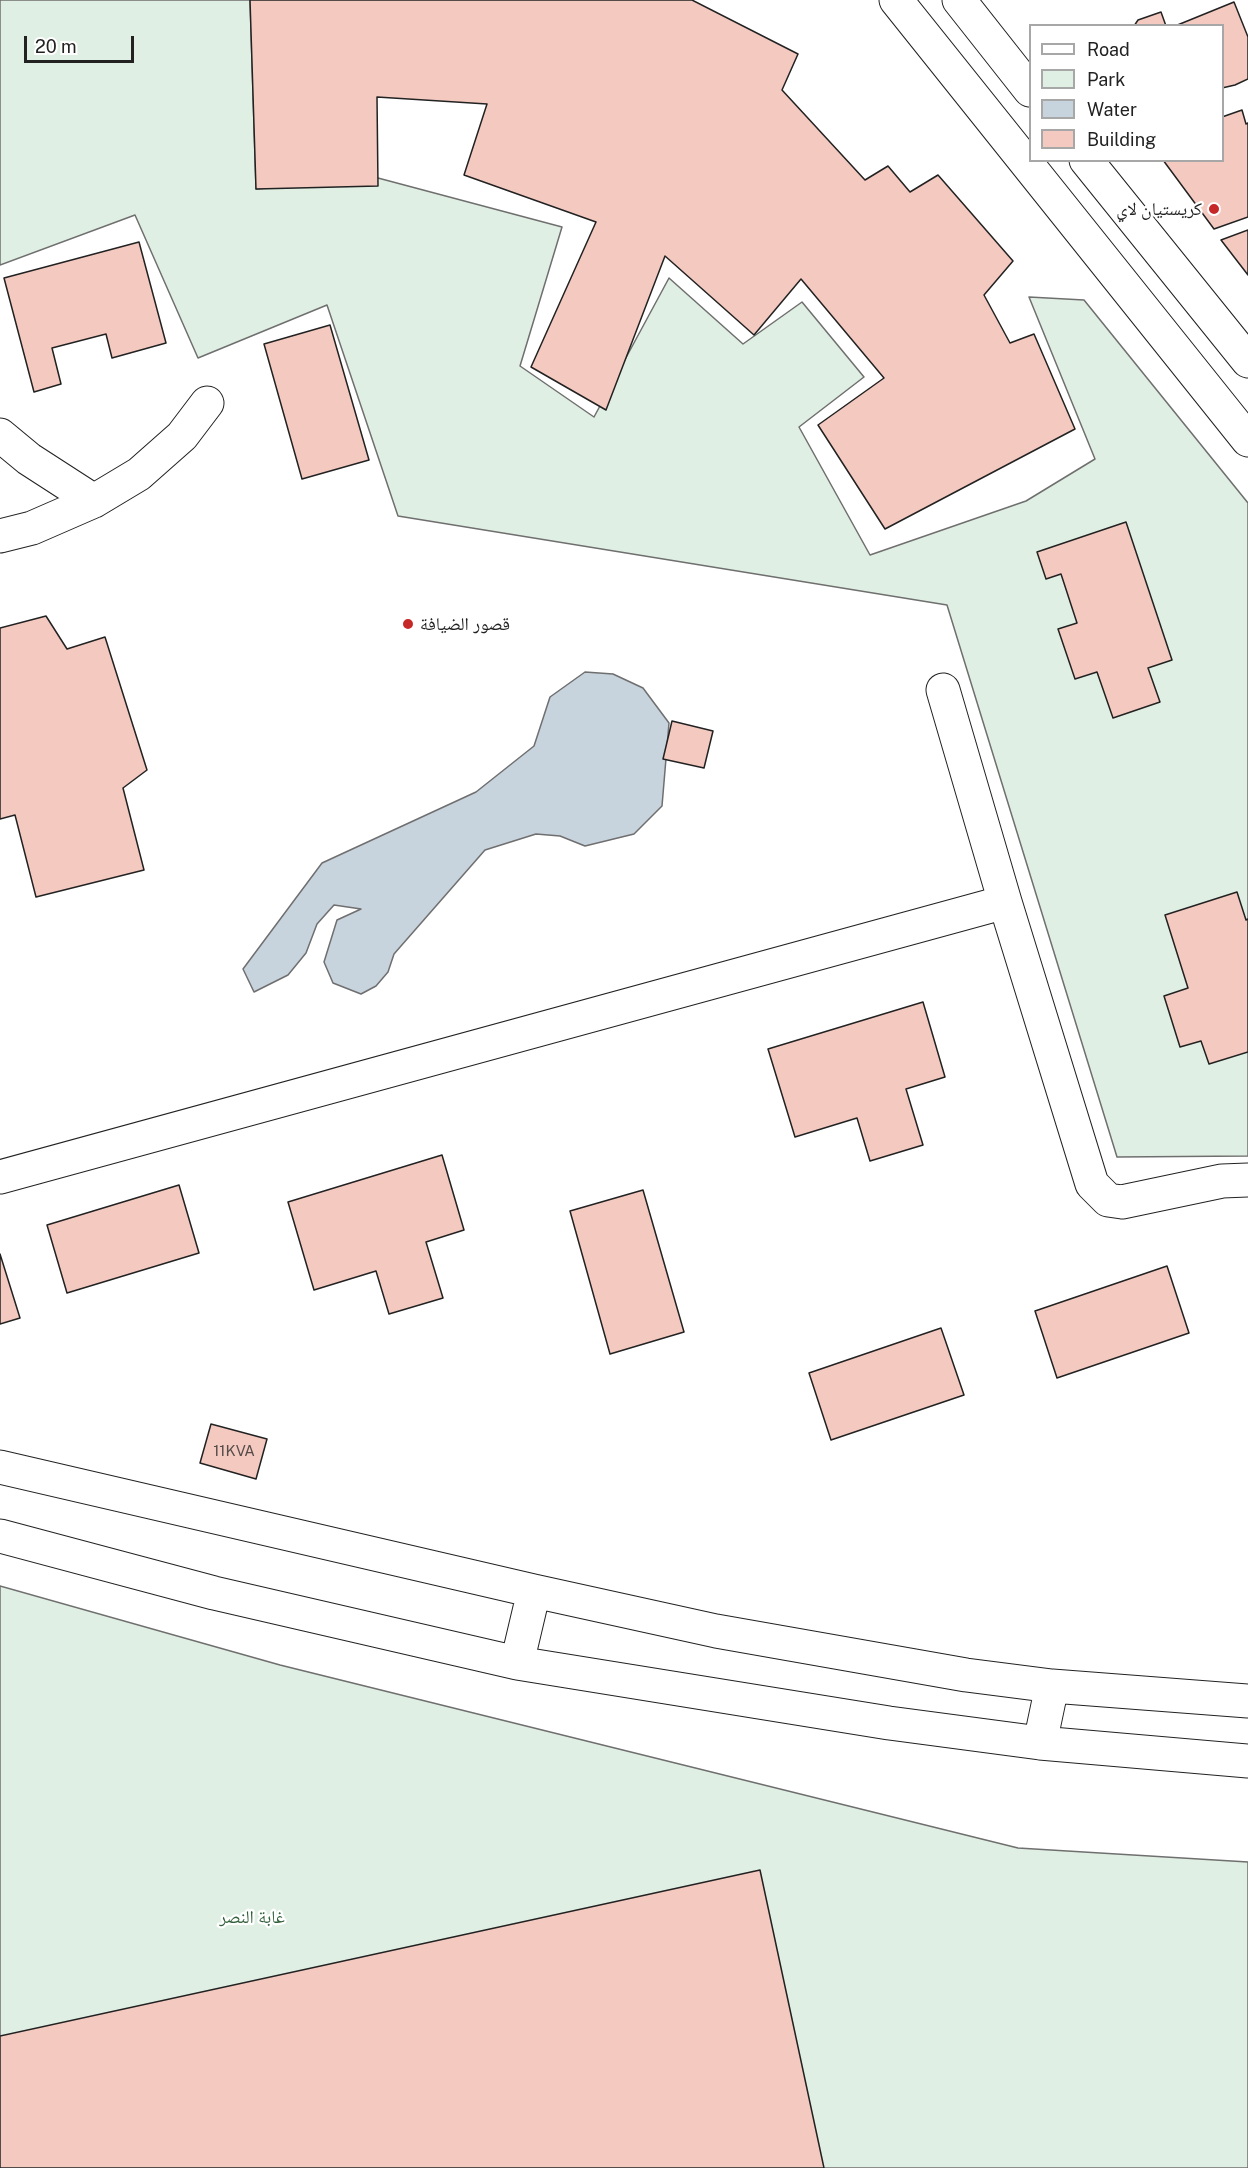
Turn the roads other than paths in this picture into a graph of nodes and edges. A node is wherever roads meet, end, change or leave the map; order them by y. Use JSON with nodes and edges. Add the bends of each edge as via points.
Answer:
{"nodes":[{"id":1,"x":896,"y":0,"type":"edge"},
{"id":2,"x":958,"y":0,"type":"edge"},
{"id":3,"x":1029,"y":89,"type":"edge"},
{"id":4,"x":1088,"y":162,"type":"edge"},
{"id":5,"x":1049,"y":193,"type":"junction"},
{"id":6,"x":1248,"y":361,"type":"edge"},
{"id":7,"x":207,"y":403,"type":"dead end"},
{"id":8,"x":0,"y":435,"type":"edge"},
{"id":9,"x":1248,"y":440,"type":"edge"},
{"id":10,"x":94,"y":501,"type":"junction"},
{"id":11,"x":0,"y":536,"type":"edge"},
{"id":12,"x":943,"y":690,"type":"dead end"},
{"id":13,"x":1005,"y":902,"type":"junction"},
{"id":14,"x":0,"y":1177,"type":"edge"},
{"id":15,"x":1248,"y":1180,"type":"edge"},
{"id":16,"x":0,"y":1467,"type":"edge"},
{"id":17,"x":0,"y":1536,"type":"edge"},
{"id":18,"x":534,"y":1591,"type":"junction"},
{"id":19,"x":517,"y":1663,"type":"junction"},
{"id":20,"x":1052,"y":1686,"type":"junction"},
{"id":21,"x":1248,"y":1701,"type":"edge"},
{"id":22,"x":1040,"y":1743,"type":"junction"},
{"id":23,"x":1248,"y":1761,"type":"edge"}],
"edges":[{"from":1,"to":5,"type":"main road"},
{"from":2,"to":3,"type":"main road"},
{"from":4,"to":5,"type":"main road"},
{"from":4,"to":6,"type":"main road"},
{"from":5,"to":9,"type":"main road"},
{"from":7,"to":10,"type":"main road","via":[[182,436],[139,474]]},
{"from":8,"to":10,"type":"main road"},
{"from":10,"to":11,"type":"main road","via":[[32,528]]},
{"from":12,"to":13,"type":"main road"},
{"from":13,"to":14,"type":"main road"},
{"from":13,"to":15,"type":"main road","via":[[1092,1184],[1108,1200],[1122,1202],[1222,1181]]},
{"from":16,"to":18,"type":"main road"},
{"from":17,"to":19,"type":"main road","via":[[214,1593]]},
{"from":18,"to":19,"type":"main road"},
{"from":18,"to":20,"type":"main road","via":[[891,1663]]},
{"from":19,"to":22,"type":"main road","via":[[889,1723]]},
{"from":20,"to":21,"type":"main road"},
{"from":20,"to":22,"type":"main road"},
{"from":22,"to":23,"type":"main road"}]}
